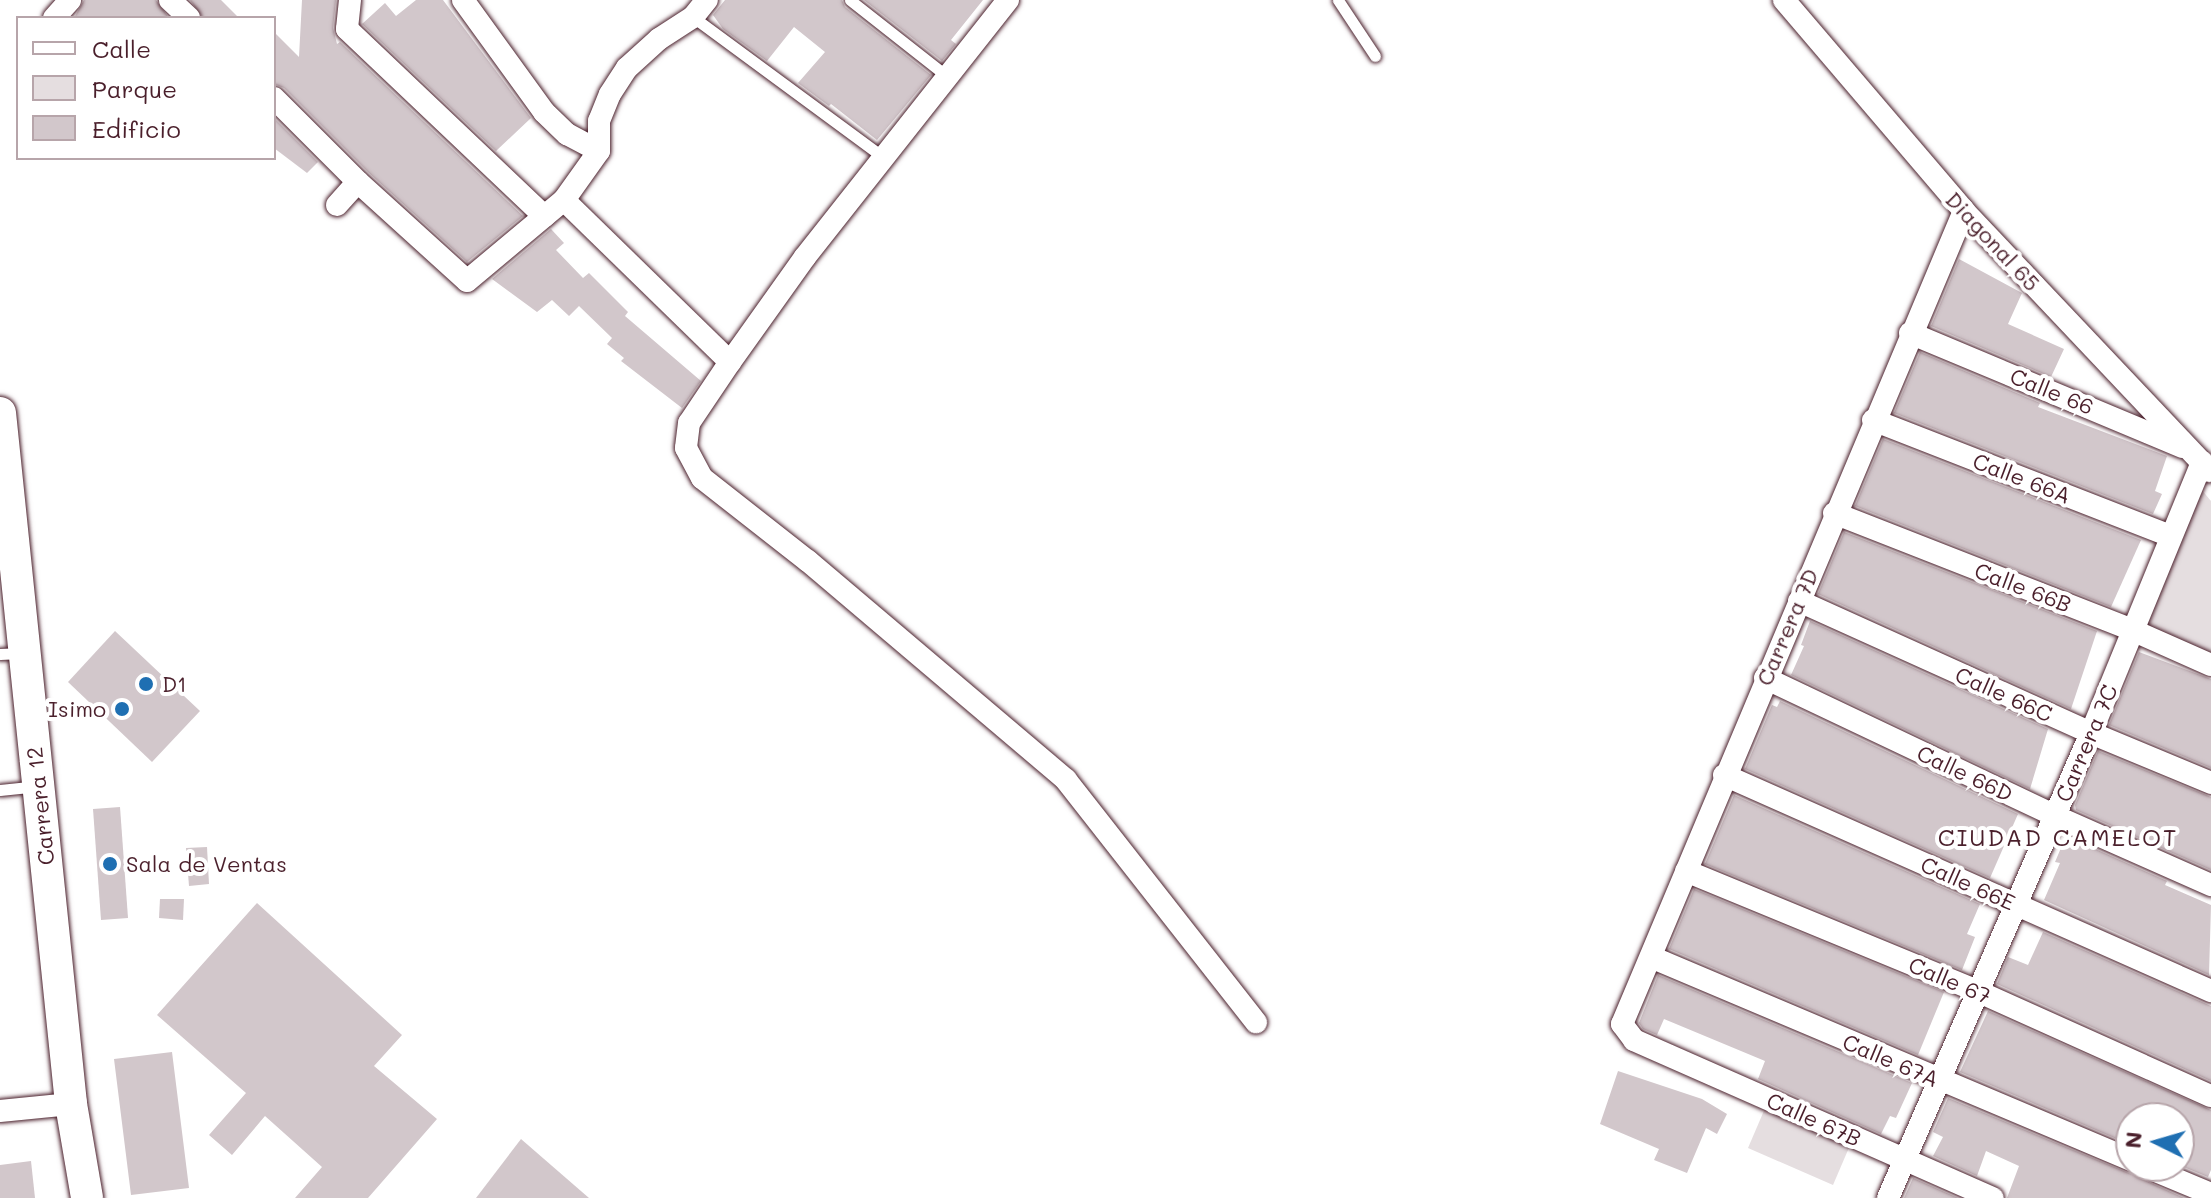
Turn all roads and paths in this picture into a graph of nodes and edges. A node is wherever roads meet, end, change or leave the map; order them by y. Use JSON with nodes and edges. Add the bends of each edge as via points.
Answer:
{"nodes":[{"id":1,"x":70,"y":0,"type":"edge"},
{"id":2,"x":170,"y":0,"type":"edge"},
{"id":3,"x":350,"y":0,"type":"edge"},
{"id":4,"x":463,"y":0,"type":"edge"},
{"id":5,"x":850,"y":0,"type":"edge"},
{"id":6,"x":1008,"y":0,"type":"edge"},
{"id":7,"x":1338,"y":0,"type":"edge"},
{"id":8,"x":1784,"y":0,"type":"edge"},
{"id":9,"x":700,"y":8,"type":"edge"},
{"id":10,"x":56,"y":16,"type":"edge"},
{"id":11,"x":187,"y":16,"type":"edge"},
{"id":12,"x":1375,"y":56,"type":"dead end"},
{"id":13,"x":949,"y":78,"type":"junction"},
{"id":14,"x":276,"y":100,"type":"edge"},
{"id":15,"x":599,"y":151,"type":"junction"},
{"id":16,"x":883,"y":157,"type":"junction"},
{"id":17,"x":358,"y":182,"type":"junction"},
{"id":18,"x":564,"y":200,"type":"junction"},
{"id":19,"x":337,"y":205,"type":"dead end"},
{"id":20,"x":1964,"y":211,"type":"junction"},
{"id":21,"x":544,"y":216,"type":"junction"},
{"id":22,"x":1910,"y":333,"type":"junction"},
{"id":23,"x":730,"y":362,"type":"junction"},
{"id":24,"x":1873,"y":420,"type":"junction"},
{"id":25,"x":1,"y":431,"type":"edge"},
{"id":26,"x":2202,"y":462,"type":"edge"},
{"id":27,"x":1834,"y":513,"type":"junction"},
{"id":28,"x":2171,"y":536,"type":"junction"},
{"id":29,"x":1799,"y":601,"type":"junction"},
{"id":30,"x":2132,"y":630,"type":"junction"},
{"id":31,"x":13,"y":654,"type":"edge"},
{"id":32,"x":2211,"y":665,"type":"edge"},
{"id":33,"x":1765,"y":678,"type":"junction"},
{"id":34,"x":2091,"y":733,"type":"junction"},
{"id":35,"x":1724,"y":775,"type":"junction"},
{"id":36,"x":2211,"y":783,"type":"edge"},
{"id":37,"x":37,"y":786,"type":"junction"},
{"id":38,"x":0,"y":790,"type":"edge"},
{"id":39,"x":2055,"y":816,"type":"junction"},
{"id":40,"x":1686,"y":871,"type":"junction"},
{"id":41,"x":2211,"y":885,"type":"edge"},
{"id":42,"x":2016,"y":905,"type":"junction"},
{"id":43,"x":1651,"y":957,"type":"junction"},
{"id":44,"x":1977,"y":991,"type":"junction"},
{"id":45,"x":2211,"y":991,"type":"edge"},
{"id":46,"x":1256,"y":1022,"type":"dead end"},
{"id":47,"x":1634,"y":1040,"type":"joint"},
{"id":48,"x":1939,"y":1080,"type":"junction"},
{"id":49,"x":2211,"y":1096,"type":"edge"},
{"id":50,"x":71,"y":1104,"type":"junction"},
{"id":51,"x":0,"y":1111,"type":"edge"},
{"id":52,"x":2115,"y":1153,"type":"edge"},
{"id":53,"x":1905,"y":1160,"type":"junction"},
{"id":54,"x":2182,"y":1182,"type":"edge"},
{"id":55,"x":2211,"y":1194,"type":"edge"},
{"id":56,"x":87,"y":1198,"type":"edge"},
{"id":57,"x":1888,"y":1198,"type":"edge"},
{"id":58,"x":1993,"y":1198,"type":"edge"}],
"edges":[{"from":1,"to":10,"type":"street"},
{"from":2,"to":11,"type":"street"},
{"from":3,"to":21,"type":"street","via":[[347,29]]},
{"from":4,"to":15,"type":"street","via":[[544,112],[567,134]]},
{"from":5,"to":13,"type":"lane"},
{"from":6,"to":13,"type":"street"},
{"from":7,"to":12,"type":"lane"},
{"from":8,"to":20,"type":"street","name":"Diagonal 65"},
{"from":9,"to":15,"type":"street","via":[[627,68],[599,121]]},
{"from":9,"to":16,"type":"lane"},
{"from":13,"to":16,"type":"street"},
{"from":14,"to":17,"type":"street"},
{"from":15,"to":18,"type":"street"},
{"from":16,"to":23,"type":"street"},
{"from":17,"to":19,"type":"street"},
{"from":17,"to":21,"type":"street","via":[[467,281]]},
{"from":18,"to":21,"type":"street"},
{"from":18,"to":23,"type":"street"},
{"from":20,"to":22,"type":"street","name":"Carrera 7D"},
{"from":20,"to":26,"type":"street","name":"Diagonal 65"},
{"from":22,"to":24,"type":"street","name":"Carrera 7D"},
{"from":22,"to":26,"type":"street","name":"Calle 66"},
{"from":23,"to":46,"type":"street","via":[[689,423],[686,448],[702,478],[1066,780]]},
{"from":24,"to":27,"type":"street","name":"Carrera 7D"},
{"from":24,"to":28,"type":"street","name":"Calle 66A"},
{"from":25,"to":31,"type":"main road","name":"Carrera 12"},
{"from":26,"to":28,"type":"street","name":"Carrera 7C"},
{"from":27,"to":29,"type":"street","name":"Carrera 7D"},
{"from":27,"to":30,"type":"street","name":"Calle 66B"},
{"from":28,"to":30,"type":"street","name":"Carrera 7C"},
{"from":29,"to":33,"type":"street","name":"Carrera 7D"},
{"from":29,"to":34,"type":"street","name":"Calle 66C"},
{"from":30,"to":32,"type":"street","name":"Calle 66B"},
{"from":30,"to":34,"type":"street","name":"Carrera 7C"},
{"from":31,"to":37,"type":"main road","name":"Carrera 12"},
{"from":33,"to":35,"type":"street","name":"Carrera 7D"},
{"from":33,"to":39,"type":"street","name":"Calle 66D"},
{"from":34,"to":36,"type":"street","name":"Calle 66C"},
{"from":34,"to":39,"type":"street","name":"Carrera 7C"},
{"from":35,"to":40,"type":"street","name":"Carrera 7D"},
{"from":35,"to":42,"type":"street","name":"Calle 66E"},
{"from":37,"to":38,"type":"lane"},
{"from":37,"to":50,"type":"main road","name":"Carrera 12"},
{"from":39,"to":41,"type":"street","name":"Calle 66D"},
{"from":39,"to":42,"type":"street","name":"Carrera 7C"},
{"from":40,"to":43,"type":"street","name":"Carrera 7D"},
{"from":40,"to":44,"type":"street","name":"Calle 67"},
{"from":42,"to":44,"type":"street","name":"Carrera 7C"},
{"from":42,"to":45,"type":"street","name":"Calle 66E"},
{"from":43,"to":47,"type":"street","name":"Carrera 7D","via":[[1623,1018],[1623,1029]]},
{"from":43,"to":48,"type":"street","name":"Calle 67A"},
{"from":44,"to":48,"type":"street","name":"Carrera 7C"},
{"from":44,"to":49,"type":"street","name":"Calle 67"},
{"from":47,"to":53,"type":"street","name":"Calle 67B"},
{"from":48,"to":52,"type":"street","name":"Calle 67A"},
{"from":48,"to":53,"type":"street","name":"Carrera 7C"},
{"from":50,"to":51,"type":"street"},
{"from":50,"to":56,"type":"main road","name":"Carrera 12"},
{"from":53,"to":57,"type":"street","name":"Carrera 7C"},
{"from":53,"to":58,"type":"street","name":"Calle 67B"},
{"from":54,"to":55,"type":"street"}]}
